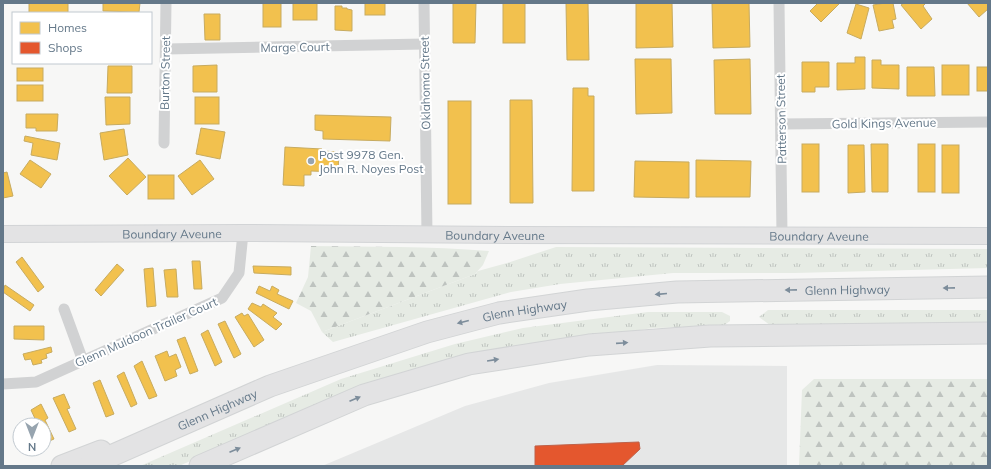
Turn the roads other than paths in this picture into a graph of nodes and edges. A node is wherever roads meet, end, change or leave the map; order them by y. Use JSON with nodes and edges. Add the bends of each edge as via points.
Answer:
{"nodes":[{"id":1,"x":166,"y":3,"type":"edge"},
{"id":2,"x":424,"y":3,"type":"edge"},
{"id":3,"x":779,"y":3,"type":"edge"},
{"id":4,"x":424,"y":44,"type":"junction"},
{"id":5,"x":166,"y":49,"type":"junction"},
{"id":6,"x":988,"y":122,"type":"edge"},
{"id":7,"x":781,"y":124,"type":"junction"},
{"id":8,"x":164,"y":143,"type":"dead end"},
{"id":9,"x":243,"y":233,"type":"junction"},
{"id":10,"x":3,"y":234,"type":"edge"},
{"id":11,"x":427,"y":234,"type":"junction"},
{"id":12,"x":782,"y":235,"type":"junction"},
{"id":13,"x":988,"y":236,"type":"edge"},
{"id":14,"x":988,"y":287,"type":"edge"},
{"id":15,"x":64,"y":309,"type":"dead end"},
{"id":16,"x":988,"y":333,"type":"edge"},
{"id":17,"x":83,"y":361,"type":"junction"},
{"id":18,"x":3,"y":384,"type":"edge"},
{"id":19,"x":270,"y":386,"type":"junction"},
{"id":20,"x":62,"y":466,"type":"edge"},
{"id":21,"x":88,"y":466,"type":"edge"},
{"id":22,"x":200,"y":466,"type":"edge"}],
"edges":[{"from":1,"to":5,"type":"street","name":"Burton Street"},
{"from":2,"to":4,"type":"street","name":"Oklahoma Street"},
{"from":3,"to":7,"type":"street","name":"Patterson Street"},
{"from":4,"to":5,"type":"street","name":"Marge Court"},
{"from":4,"to":11,"type":"street","name":"Oklahoma Street"},
{"from":5,"to":8,"type":"street","name":"Burton Street"},
{"from":6,"to":7,"type":"street","name":"Gold Kings Avenue"},
{"from":7,"to":12,"type":"street","name":"Patterson Street"},
{"from":9,"to":10,"type":"street","name":"Boundary Aveune"},
{"from":9,"to":11,"type":"street","name":"Boundary Aveune"},
{"from":9,"to":17,"type":"street","name":"Glenn Muldoon Trailer Court","via":[[239,273],[222,298]]},
{"from":11,"to":12,"type":"street","name":"Boundary Aveune"},
{"from":12,"to":13,"type":"street","name":"Boundary Aveune"},
{"from":14,"to":19,"type":"highway","name":"Glenn Highway","one_way":true,"via":[[677,292],[588,300],[499,313],[427,332]]},
{"from":15,"to":17,"type":"street"},
{"from":22,"to":16,"type":"highway","one_way":true,"via":[[364,394],[469,364],[589,345],[710,336]]},
{"from":17,"to":18,"type":"street","name":"Glenn Muldoon Trailer Court","via":[[36,382]]},
{"from":19,"to":20,"type":"highway"},
{"from":19,"to":21,"type":"highway","name":"Glenn Highway"}]}
